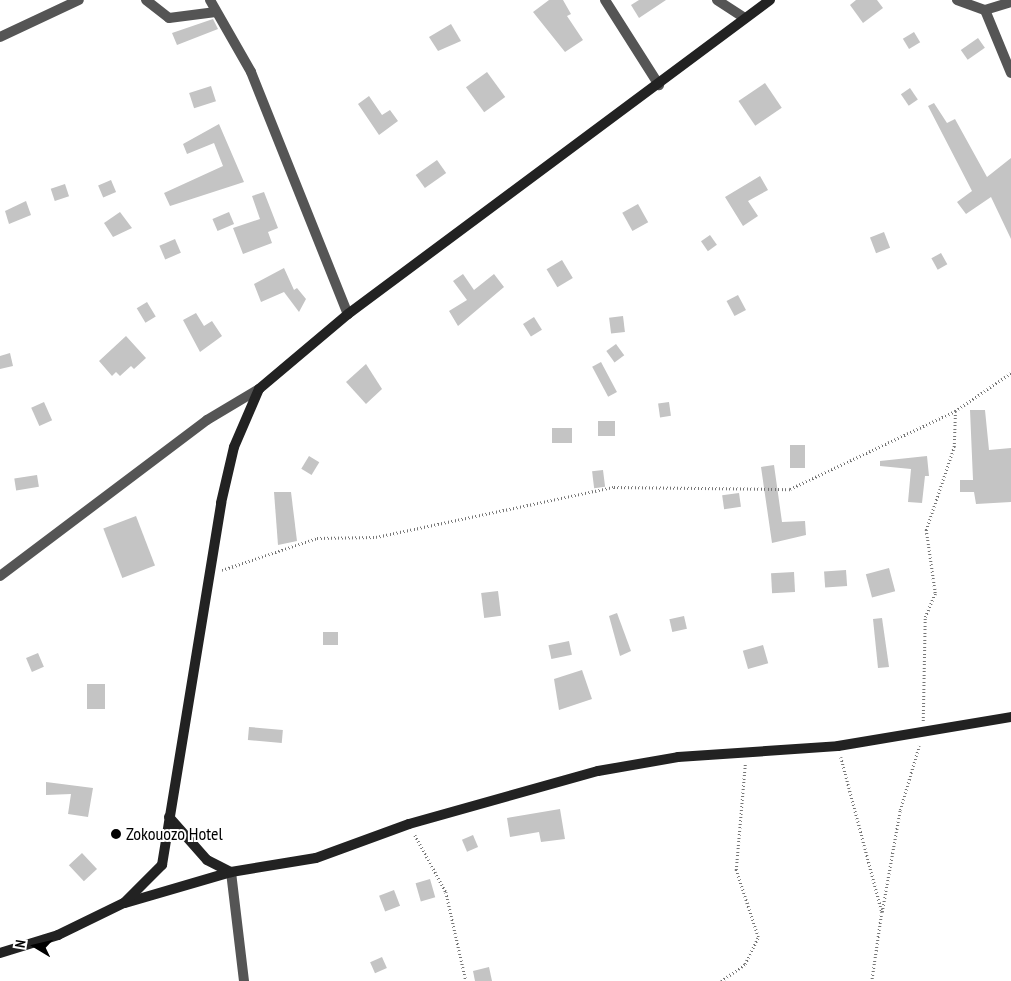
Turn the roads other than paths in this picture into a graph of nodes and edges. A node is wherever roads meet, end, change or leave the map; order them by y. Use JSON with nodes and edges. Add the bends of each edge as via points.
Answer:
{"nodes":[{"id":1,"x":79,"y":0,"type":"edge"},
{"id":2,"x":146,"y":0,"type":"edge"},
{"id":3,"x":210,"y":0,"type":"edge"},
{"id":4,"x":605,"y":0,"type":"edge"},
{"id":5,"x":717,"y":0,"type":"edge"},
{"id":6,"x":770,"y":0,"type":"edge"},
{"id":7,"x":957,"y":0,"type":"edge"},
{"id":8,"x":1011,"y":2,"type":"edge"},
{"id":9,"x":985,"y":10,"type":"junction"},
{"id":10,"x":216,"y":12,"type":"junction"},
{"id":11,"x":745,"y":18,"type":"junction"},
{"id":12,"x":0,"y":37,"type":"edge"},
{"id":13,"x":1011,"y":73,"type":"edge"},
{"id":14,"x":659,"y":85,"type":"junction"},
{"id":15,"x":348,"y":314,"type":"junction"},
{"id":16,"x":259,"y":389,"type":"junction"},
{"id":17,"x":0,"y":576,"type":"edge"},
{"id":18,"x":1011,"y":717,"type":"edge"},
{"id":19,"x":169,"y":817,"type":"junction"},
{"id":20,"x":231,"y":872,"type":"junction"},
{"id":21,"x":124,"y":903,"type":"junction"},
{"id":22,"x":0,"y":953,"type":"edge"},
{"id":23,"x":244,"y":981,"type":"edge"}],
"edges":[{"from":1,"to":12,"type":"street"},
{"from":2,"to":10,"type":"street","via":[[169,18]]},
{"from":3,"to":10,"type":"street"},
{"from":4,"to":14,"type":"street"},
{"from":5,"to":11,"type":"street"},
{"from":6,"to":11,"type":"main road"},
{"from":7,"to":9,"type":"street"},
{"from":8,"to":9,"type":"street"},
{"from":9,"to":13,"type":"street"},
{"from":10,"to":15,"type":"street","via":[[251,72],[334,288]]},
{"from":11,"to":14,"type":"main road"},
{"from":14,"to":15,"type":"main road"},
{"from":15,"to":16,"type":"main road"},
{"from":16,"to":17,"type":"street","via":[[207,420]]},
{"from":16,"to":19,"type":"main road","via":[[234,447]]},
{"from":18,"to":20,"type":"main road","via":[[838,746],[745,755],[678,757],[598,771],[409,824],[316,858]]},
{"from":19,"to":20,"type":"main road","via":[[207,860]]},
{"from":19,"to":21,"type":"main road","via":[[162,865]]},
{"from":20,"to":21,"type":"main road"},
{"from":20,"to":23,"type":"street"},
{"from":21,"to":22,"type":"main road","via":[[58,935]]}]}
